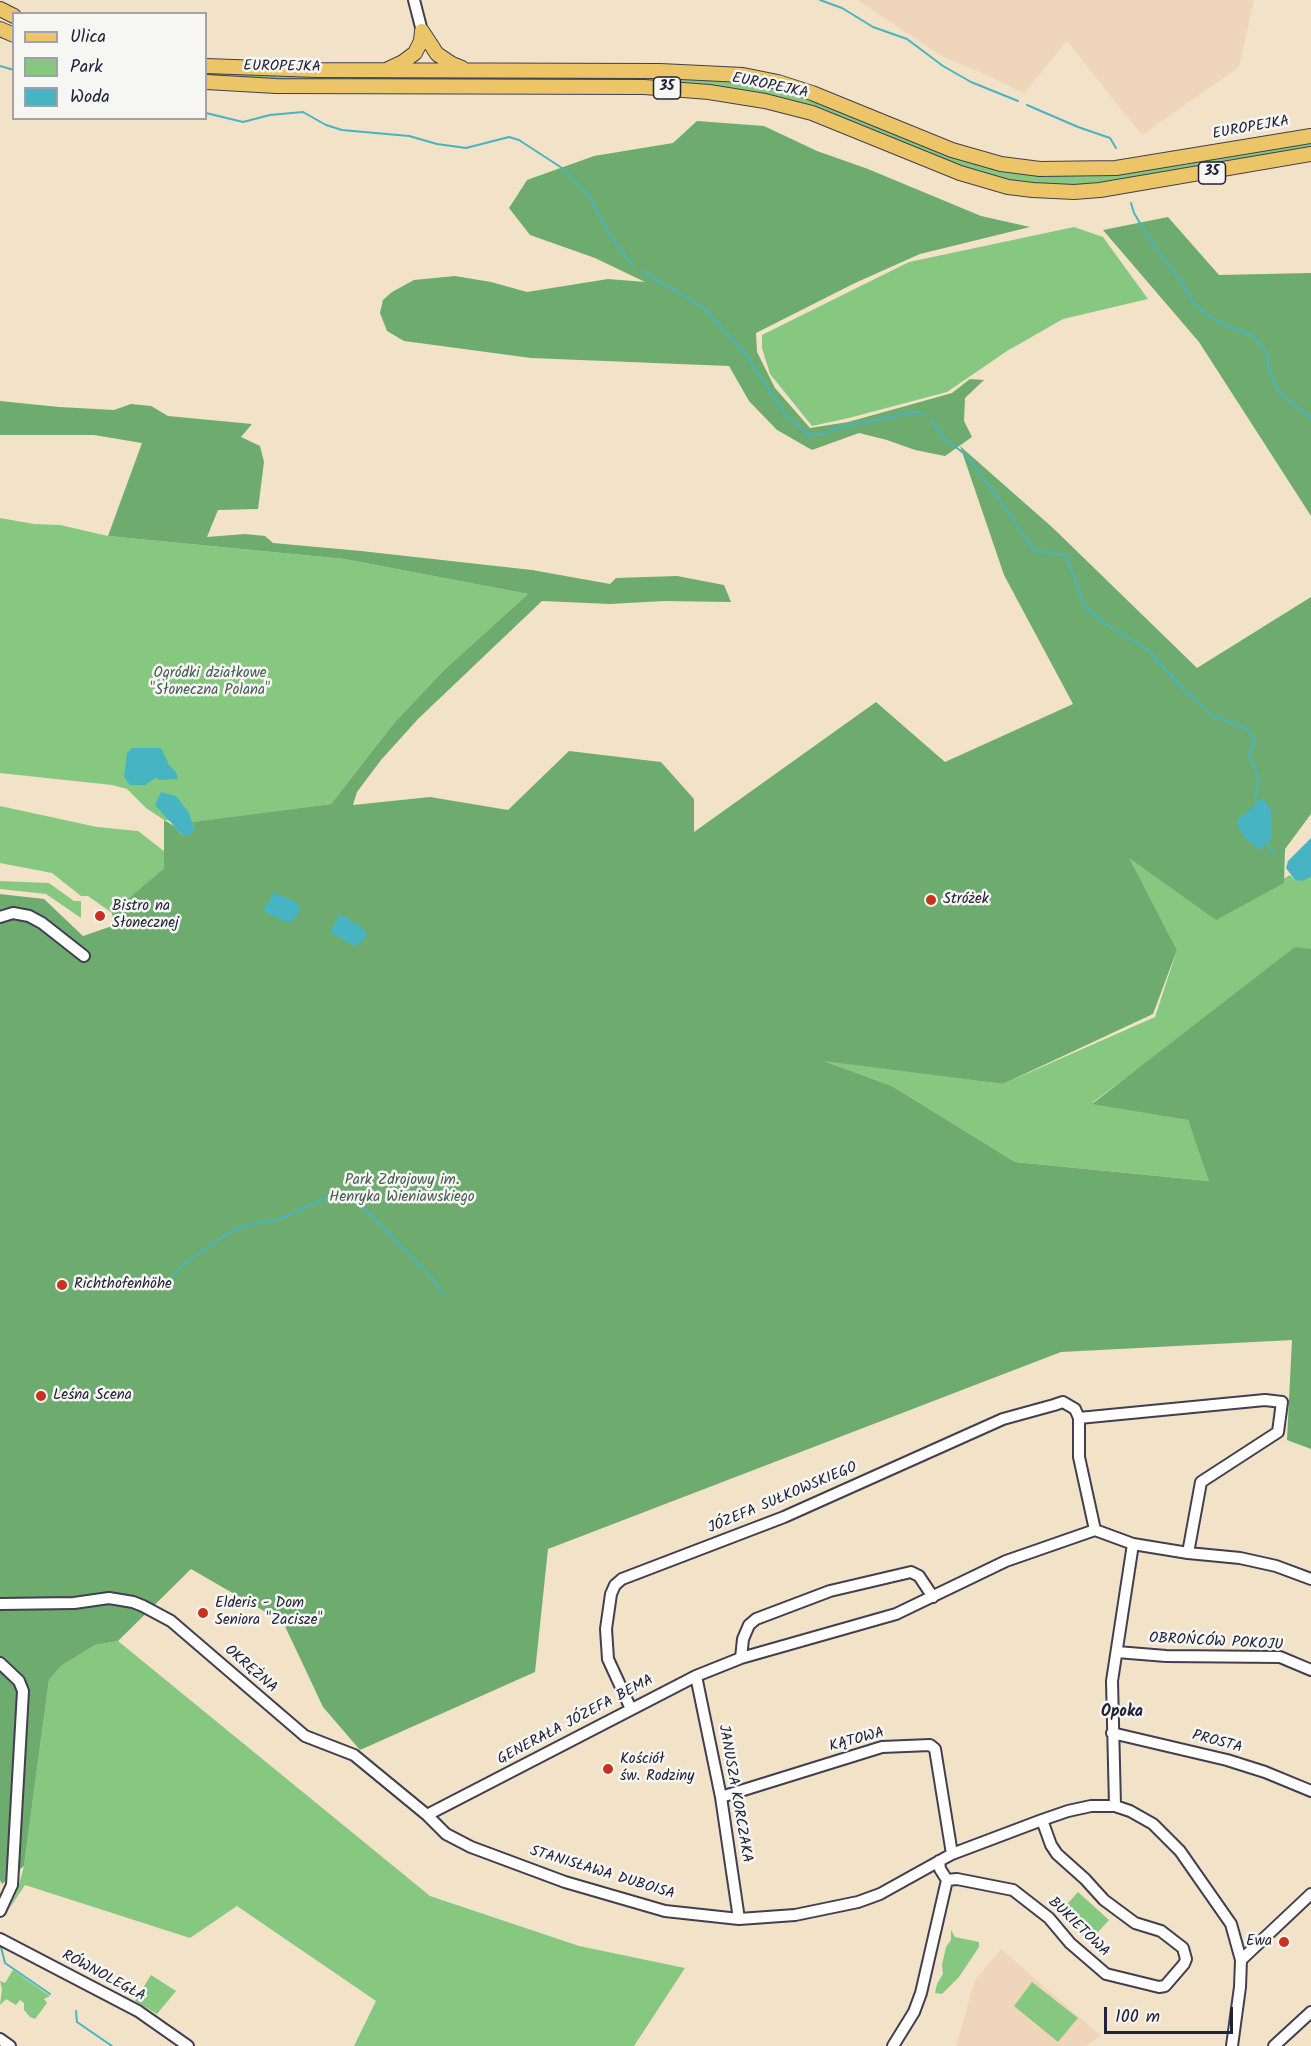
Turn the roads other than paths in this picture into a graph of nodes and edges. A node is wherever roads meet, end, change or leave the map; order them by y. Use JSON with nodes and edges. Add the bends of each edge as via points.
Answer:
{"nodes":[{"id":1,"x":414,"y":0,"type":"edge"},
{"id":2,"x":422,"y":31,"type":"junction"},
{"id":3,"x":207,"y":66,"type":"edge"},
{"id":4,"x":383,"y":71,"type":"junction"},
{"id":5,"x":470,"y":71,"type":"junction"},
{"id":6,"x":207,"y":82,"type":"edge"},
{"id":7,"x":1311,"y":135,"type":"edge"},
{"id":8,"x":1311,"y":154,"type":"edge"},
{"id":9,"x":0,"y":917,"type":"edge"},
{"id":10,"x":84,"y":956,"type":"dead end"},
{"id":11,"x":1078,"y":1418,"type":"junction"},
{"id":12,"x":1095,"y":1530,"type":"junction"},
{"id":13,"x":1133,"y":1544,"type":"junction"},
{"id":14,"x":1188,"y":1553,"type":"junction"},
{"id":15,"x":1311,"y":1579,"type":"edge"},
{"id":16,"x":933,"y":1597,"type":"junction"},
{"id":17,"x":0,"y":1604,"type":"edge"},
{"id":18,"x":1118,"y":1652,"type":"junction"},
{"id":19,"x":741,"y":1658,"type":"junction"},
{"id":20,"x":0,"y":1663,"type":"edge"},
{"id":21,"x":1311,"y":1670,"type":"edge"},
{"id":22,"x":696,"y":1676,"type":"junction"},
{"id":23,"x":631,"y":1709,"type":"junction"},
{"id":24,"x":1112,"y":1733,"type":"junction"},
{"id":25,"x":1311,"y":1791,"type":"edge"},
{"id":26,"x":721,"y":1797,"type":"junction"},
{"id":27,"x":1114,"y":1806,"type":"junction"},
{"id":28,"x":427,"y":1815,"type":"junction"},
{"id":29,"x":1042,"y":1820,"type":"junction"},
{"id":30,"x":952,"y":1854,"type":"junction"},
{"id":31,"x":939,"y":1861,"type":"junction"},
{"id":32,"x":947,"y":1880,"type":"junction"},
{"id":33,"x":1311,"y":1894,"type":"edge"},
{"id":34,"x":0,"y":1911,"type":"edge"},
{"id":35,"x":739,"y":1919,"type":"junction"},
{"id":36,"x":0,"y":1939,"type":"edge"},
{"id":37,"x":1241,"y":1960,"type":"junction"},
{"id":38,"x":1311,"y":2012,"type":"edge"},
{"id":39,"x":0,"y":2039,"type":"edge"},
{"id":40,"x":10,"y":2046,"type":"edge"},
{"id":41,"x":188,"y":2046,"type":"edge"},
{"id":42,"x":893,"y":2046,"type":"edge"},
{"id":43,"x":1232,"y":2046,"type":"edge"},
{"id":44,"x":1274,"y":2046,"type":"edge"}],
"edges":[{"from":1,"to":2,"type":"street"},
{"from":2,"to":4,"type":"main road","via":[[415,53]]},
{"from":2,"to":5,"type":"main road","via":[[443,59]]},
{"from":3,"to":4,"type":"main road","name":"EUROPEJKA","number":"35"},
{"from":4,"to":5,"type":"main road","name":"EUROPEJKA","number":"35"},
{"from":5,"to":7,"type":"main road","name":"EUROPEJKA","number":"35","via":[[743,75],[812,93],[952,150],[1040,170],[1127,167]]},
{"from":6,"to":8,"type":"main road","name":"EUROPEJKA","number":"35","via":[[644,87],[709,92],[804,110],[960,173],[1033,190],[1106,189]]},
{"from":9,"to":10,"type":"street","via":[[13,913],[29,915]]},
{"from":11,"to":12,"type":"street","via":[[1080,1457]]},
{"from":11,"to":14,"type":"street","via":[[1265,1400],[1282,1402],[1278,1432],[1201,1482]]},
{"from":11,"to":23,"type":"street","name":"JÓZEFA SUŁKOWSKIEGO","via":[[1075,1409],[1063,1402],[1003,1419],[784,1517],[622,1580],[610,1594],[608,1659]]},
{"from":12,"to":13,"type":"street"},
{"from":12,"to":16,"type":"street","name":"GENERAŁA JÓZEFA BEMA","via":[[1006,1561]]},
{"from":13,"to":14,"type":"street"},
{"from":13,"to":18,"type":"street"},
{"from":14,"to":15,"type":"street","via":[[1240,1558]]},
{"from":16,"to":19,"type":"street","name":"GENERAŁA JÓZEFA BEMA","via":[[896,1614]]},
{"from":16,"to":19,"type":"street","via":[[919,1576],[911,1572],[830,1591],[756,1620],[743,1639]]},
{"from":17,"to":28,"type":"street","name":"OKRĘŻNA","via":[[74,1603],[109,1598],[155,1611],[298,1732],[354,1755]]},
{"from":18,"to":21,"type":"street","name":"OBROŃCÓW POKOJU","via":[[1280,1657]]},
{"from":18,"to":24,"type":"street","via":[[1112,1681]]},
{"from":19,"to":22,"type":"street","name":"GENERAŁA JÓZEFA BEMA"},
{"from":20,"to":34,"type":"street","via":[[19,1681],[23,1691],[12,1885]]},
{"from":22,"to":23,"type":"street","name":"GENERAŁA JÓZEFA BEMA"},
{"from":22,"to":26,"type":"street","name":"JANUSZA KORCZAKA"},
{"from":23,"to":28,"type":"street","name":"GENERAŁA JÓZEFA BEMA"},
{"from":24,"to":25,"type":"street","name":"PROSTA","via":[[1227,1760]]},
{"from":24,"to":27,"type":"street"},
{"from":26,"to":30,"type":"street","name":"KĄTOWA","via":[[882,1747],[930,1745],[935,1749]]},
{"from":26,"to":35,"type":"street","name":"JANUSZA KORCZAKA"},
{"from":27,"to":29,"type":"street","name":"STANISŁAWA DUBOISA","via":[[1091,1806]]},
{"from":27,"to":37,"type":"street","name":"STANISŁAWA DUBOISA","via":[[1153,1824],[1180,1851],[1231,1924]]},
{"from":28,"to":35,"type":"street","name":"STANISŁAWA DUBOISA","via":[[446,1834],[471,1847],[565,1882],[665,1911]]},
{"from":29,"to":30,"type":"street","name":"STANISŁAWA DUBOISA"},
{"from":29,"to":32,"type":"street","name":"BUKIETOWA","via":[[1057,1854],[1104,1900],[1136,1923],[1161,1931],[1182,1948],[1184,1964],[1165,1986],[1106,1974],[1014,1890]]},
{"from":30,"to":31,"type":"street","name":"STANISŁAWA DUBOISA"},
{"from":31,"to":32,"type":"street"},
{"from":31,"to":35,"type":"street","name":"STANISŁAWA DUBOISA","via":[[858,1902],[795,1915]]},
{"from":32,"to":42,"type":"street","via":[[921,1993]]},
{"from":33,"to":37,"type":"street"},
{"from":36,"to":41,"type":"street","name":"RÓWNOLEGŁA","via":[[138,2011]]},
{"from":37,"to":43,"type":"street","name":"STANISŁAWA DUBOISA"},
{"from":38,"to":44,"type":"street"},
{"from":39,"to":40,"type":"street"}]}
